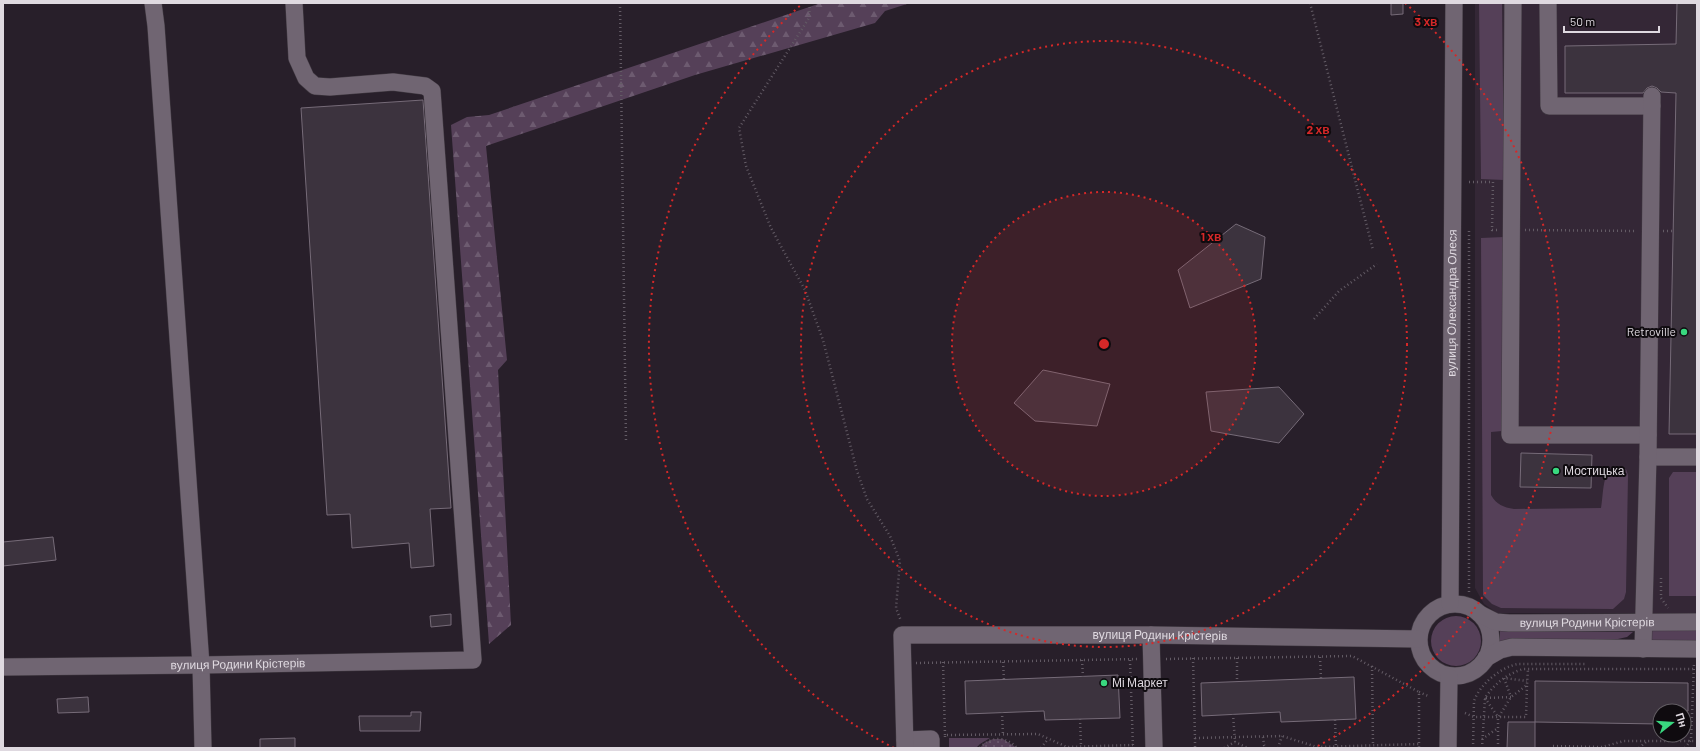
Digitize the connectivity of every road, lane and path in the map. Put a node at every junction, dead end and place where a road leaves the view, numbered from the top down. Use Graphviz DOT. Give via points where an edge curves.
graph roads {
  1 [pos="153,3"];
  2 [pos="294,3"];
  3 [pos="620,3"];
  4 [pos="810,3"];
  5 [pos="1310,3"];
  6 [pos="1454,3"];
  7 [pos="1513,3"];
  8 [pos="1548,3"];
  9 [pos="1468,174"];
  10 [pos="1468,182"];
  11 [pos="1468,190"];
  12 [pos="1469,229"];
  13 [pos="1512,230"];
  14 [pos="1651,231"];
  15 [pos="1673,231"];
  16 [pos="1373,250"];
  17 [pos="1377,264"];
  18 [pos="1314,319"];
  19 [pos="1648,435"];
  20 [pos="626,442"];
  21 [pos="1648,457"];
  22 [pos="1697,457"];
  23 [pos="1661,576"];
  24 [pos="1469,592"];
  25 [pos="1450,604"];
  26 [pos="1673,613"];
  27 [pos="1480,614"];
  28 [pos="1644,622"];
  29 [pos="1697,622"];
  30 [pos="902,635"];
  31 [pos="1150,635"];
  32 [pos="1418,639"];
  33 [pos="1642,648"];
  34 [pos="1320,657"];
  35 [pos="1193,658"];
  36 [pos="1237,658"];
  37 [pos="1486,658"];
  38 [pos="1696,659"];
  39 [pos="1082,660"];
  40 [pos="1130,660"];
  41 [pos="943,662"];
  42 [pos="1003,662"];
  43 [pos="1588,664"];
  44 [pos="1687,664"];
  45 [pos="201,665"];
  46 [pos="1372,666"];
  47 [pos="3,667"];
  48 [pos="1528,669"];
  49 [pos="1695,669"];
  50 [pos="1083,676"];
  51 [pos="1449,677"];
  52 [pos="1320,678"];
  53 [pos="1504,678"];
  54 [pos="1004,680"];
  55 [pos="1527,681"];
  56 [pos="1237,682"];
  57 [pos="1527,685"];
  58 [pos="1419,692"];
  59 [pos="1428,696"];
  60 [pos="1511,697"];
  61 [pos="1485,698"];
  62 [pos="1002,712"];
  63 [pos="1465,713"];
  64 [pos="1233,714"];
  65 [pos="1474,717"];
  66 [pos="1483,718"];
  67 [pos="1498,718"];
  68 [pos="1080,719"];
  69 [pos="1335,720"];
  70 [pos="1692,722"];
  71 [pos="1498,728"];
  72 [pos="945,735"];
  73 [pos="1282,736"];
  74 [pos="1003,737"];
  75 [pos="1234,737"];
  76 [pos="1263,737"];
  77 [pos="1194,738"];
  78 [pos="1048,739"];
  79 [pos="1482,739"];
  80 [pos="1646,741"];
  81 [pos="1652,741"];
  82 [pos="1235,742"];
  83 [pos="1304,743"];
  84 [pos="905,744"];
  85 [pos="938,745"];
  86 [pos="1374,745"];
  87 [pos="1081,746"];
  88 [pos="1133,746"];
  89 [pos="1336,746"];
  90 [pos="1391,746"];
  91 [pos="1067,747"];
  92 [pos="1359,747"];
  93 [pos="1562,747"];
  94 [pos="203,748"];
  95 [pos="980,748"];
  96 [pos="1017,748"];
  97 [pos="1041,748"];
  98 [pos="1154,748"];
  99 [pos="1195,748"];
  100 [pos="1224,748"];
  101 [pos="1248,748"];
  102 [pos="1266,748"];
  103 [pos="1278,748"];
  104 [pos="1302,748"];
  105 [pos="1317,748"];
  106 [pos="1419,748"];
  107 [pos="1448,748"];
  108 [pos="1473,748"];
  109 [pos="1482,748"];
  110 [pos="1498,748"];
  111 [pos="1551,748"];
  112 [pos="1639,748"];
  1 -- 45 [label="street"];
  2 -- 45 [label="street, вулиця Родини Крістерів" via="296,58 306,78 315,86 393,82 425,86 432,91 473,660"];
  3 -- 20 [label="path"];
  4 -- 30 [label="path" via="809,18 739,128 746,166 771,228 805,290 823,340 857,471 867,499 890,536 900,561 896,608 902,624"];
  5 -- 16 [label="path"];
  6 -- 25 [label="street, вулиця Олександра Олеся"];
  7 -- 13 [label="street"];
  8 -- 14 [label="street" via="1549,106 1652,101"];
  9 -- 10 [label="path"];
  10 -- 11 [label="path"];
  10 -- 13 [label="path" via="1493,182 1492,230"];
  12 -- 24 [label="path"];
  13 -- 14 [label="path"];
  13 -- 19 [label="street" via="1510,435"];
  14 -- 15 [label="path"];
  14 -- 19 [label="street"];
  17 -- 18 [label="path" via="1339,291"];
  19 -- 21 [label="street"];
  21 -- 22 [label="street"];
  21 -- 28 [label="street"];
  23 -- 26 [label="path" via="1661,598"];
  25 -- 27 [label="street" via="1468,607"];
  25 -- 32 [label="street" via="1438,608 1425,618"];
  27 -- 28 [label="street, вулиця Родини Крістерів" via="1496,622 1509,623"];
  27 -- 37 [label="street" via="1490,631 1490,648"];
  28 -- 29 [label="street, вулиця Родини Крістерів"];
  28 -- 33 [label="street"];
  30 -- 31 [label="street, вулиця Родини Крістерів"];
  30 -- 84 [label="street"];
  31 -- 32 [label="street, вулиця Родини Крістерів"];
  31 -- 98 [label="street"];
  32 -- 51 [label="street" via="1421,654 1427,665 1437,673"];
  33 -- 37 [label="street, вулиця Родини Крістерів" via="1512,646"];
  33 -- 38 [label="street, вулиця Родини Крістерів"];
  34 -- 52 [label="path"];
  35 -- 77 [label="path"];
  36 -- 56 [label="path"];
  37 -- 51 [label="street" via="1472,673"];
  38 -- 44 [label="path"];
  38 -- 49 [label="path"];
  39 -- 50 [label="path"];
  40 -- 88 [label="path"];
  41 -- 72 [label="path"];
  42 -- 54 [label="path"];
  43 -- 65 [label="path" via="1508,666 1480,690 1474,701"];
  45 -- 47 [label="street, вулиця Родини Крістерів"];
  45 -- 94 [label="street"];
  46 -- 86 [label="path"];
  48 -- 49 [label="path"];
  48 -- 53 [label="path"];
  48 -- 55 [label="path"];
  49 -- 70 [label="path"];
  51 -- 107 [label="street"];
  53 -- 55 [label="path"];
  53 -- 60 [label="path"];
  53 -- 61 [label="path"];
  55 -- 57 [label="path"];
  57 -- 60 [label="path"];
  57 -- 67 [label="path" via="1526,718"];
  58 -- 59 [label="path"];
  60 -- 61 [label="path"];
  60 -- 67 [label="path"];
  61 -- 66 [label="path"];
  61 -- 67 [label="path"];
  62 -- 74 [label="path"];
  63 -- 65 [label="path"];
  64 -- 75 [label="path"];
  65 -- 66 [label="path"];
  65 -- 108 [label="path"];
  66 -- 67 [label="path"];
  66 -- 79 [label="path"];
  67 -- 71 [label="path"];
  68 -- 87 [label="path"];
  69 -- 89 [label="path"];
  71 -- 79 [label="path"];
  71 -- 110 [label="path"];
  72 -- 74 [label="path"];
  72 -- 85 [label="path"];
  73 -- 76 [label="path"];
  73 -- 83 [label="path"];
  73 -- 103 [label="path"];
  74 -- 78 [label="path" via="1038,734"];
  74 -- 95 [label="path" via="984,743"];
  74 -- 96 [label="path"];
  75 -- 76 [label="path"];
  75 -- 77 [label="path"];
  75 -- 82 [label="path"];
  76 -- 102 [label="path"];
  77 -- 99 [label="path"];
  78 -- 91 [label="path"];
  78 -- 97 [label="path"];
  79 -- 109 [label="path"];
  80 -- 81 [label="path"];
  80 -- 93 [label="path" via="1624,741 1602,747"];
  80 -- 112 [label="path"];
  82 -- 100 [label="path"];
  82 -- 101 [label="path"];
  83 -- 104 [label="path"];
  83 -- 105 [label="path"];
  84 -- 85 [label="street" via="931,739"];
  86 -- 90 [label="path"];
  86 -- 92 [label="path"];
  87 -- 88 [label="path"];
  87 -- 91 [label="path"];
  89 -- 92 [label="path"];
  89 -- 105 [label="path"];
  90 -- 106 [label="path" via="1419,744"];
  93 -- 111 [label="path"];
}
